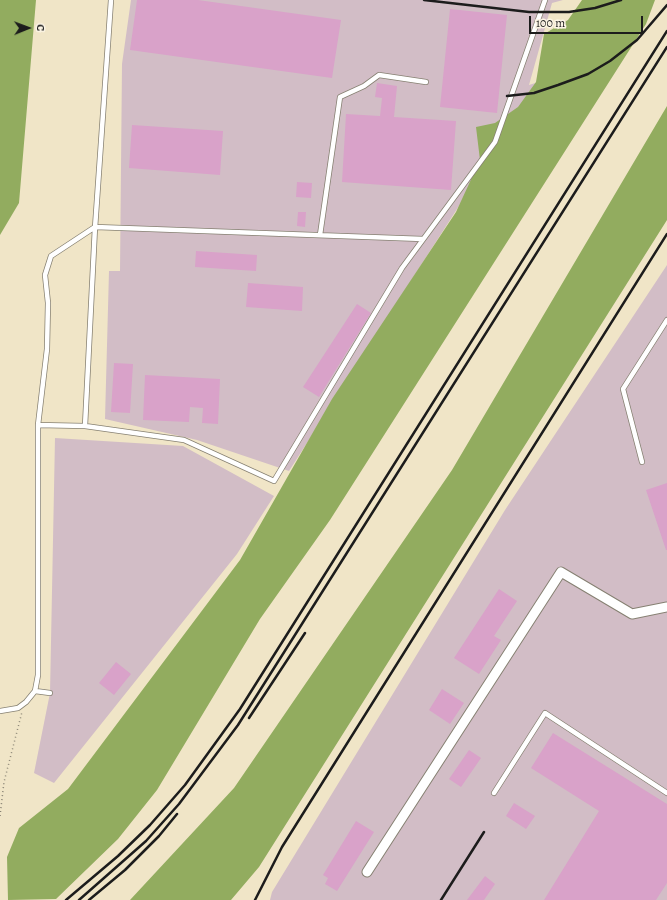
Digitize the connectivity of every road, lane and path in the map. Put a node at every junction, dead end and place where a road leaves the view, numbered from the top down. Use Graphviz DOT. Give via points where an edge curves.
graph roads {
  1 [pos="111,0"];
  2 [pos="545,0"];
  3 [pos="426,82"];
  4 [pos="95,226"];
  5 [pos="94,233"];
  6 [pos="320,235"];
  7 [pos="423,239"];
  8 [pos="667,320"];
  9 [pos="38,424"];
  10 [pos="85,426"];
  11 [pos="642,462"];
  12 [pos="667,607"];
  13 [pos="34,691"];
  14 [pos="50,693"];
  15 [pos="26,702"];
  16 [pos="0,711"];
  17 [pos="494,793"];
  18 [pos="667,793"];
  19 [pos="0,816"];
  20 [pos="367,872"];
  1 -- 4 [label="lane"];
  2 -- 7 [label="lane" via="495,142"];
  3 -- 6 [label="lane" via="379,75 364,86 340,97"];
  4 -- 5 [label="lane"];
  4 -- 6 [label="lane"];
  4 -- 9 [label="lane" via="51,256 45,275 48,303 47,349"];
  4 -- 10 [label="lane"];
  6 -- 7 [label="lane"];
  7 -- 10 [label="lane" via="402,268 274,481 184,440"];
  8 -- 11 [label="lane" via="623,389"];
  9 -- 10 [label="lane"];
  9 -- 13 [label="lane" via="38,675"];
  12 -- 20 [label="street" via="632,614 561,572"];
  13 -- 14 [label="lane"];
  13 -- 15 [label="lane"];
  15 -- 16 [label="lane" via="18,708"];
  15 -- 19 [label="path" via="4,782"];
  17 -- 18 [label="lane" via="545,713"];
}
